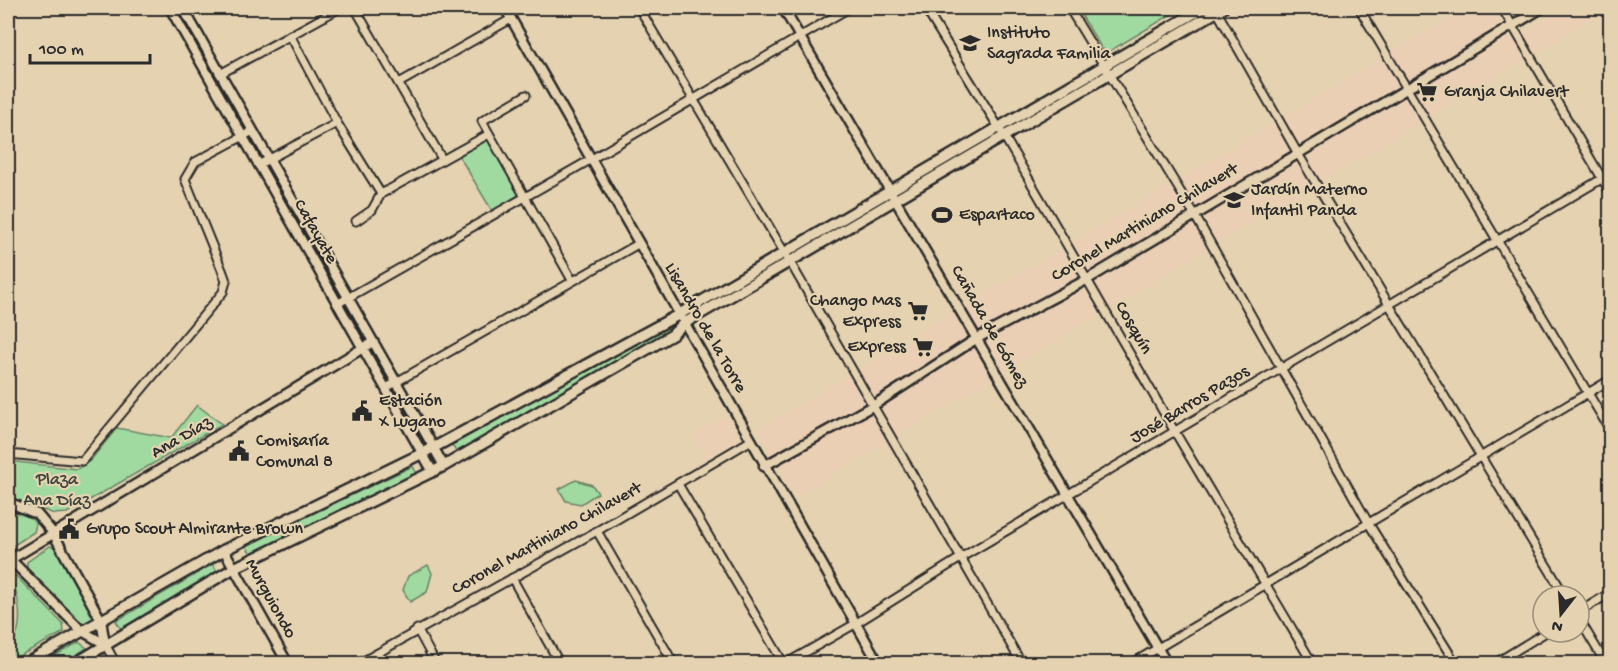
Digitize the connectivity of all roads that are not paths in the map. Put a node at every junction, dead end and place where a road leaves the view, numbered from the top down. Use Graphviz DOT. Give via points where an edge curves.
graph roads {
  1 [pos="170,8"];
  2 [pos="183,8"];
  3 [pos="340,8"];
  4 [pos="355,8"];
  5 [pos="505,8"];
  6 [pos="639,8"];
  7 [pos="783,8"];
  8 [pos="849,8"];
  9 [pos="925,8"];
  10 [pos="1069,8"];
  11 [pos="1203,8"];
  12 [pos="1359,8"];
  13 [pos="1502,8"];
  14 [pos="1542,8"];
  15 [pos="1218,9"];
  16 [pos="511,19"];
  17 [pos="1512,25"];
  18 [pos="290,35"];
  19 [pos="800,37"];
  20 [pos="1104,65"];
  21 [pos="220,74"];
  22 [pos="1109,74"];
  23 [pos="399,83"];
  24 [pos="1405,89"];
  25 [pos="526,94"];
  26 [pos="693,99"];
  27 [pos="337,123"];
  28 [pos="998,125"];
  29 [pos="253,131"];
  30 [pos="489,134"];
  31 [pos="1004,135"];
  32 [pos="242,137"];
  33 [pos="1297,152"];
  34 [pos="269,159"];
  35 [pos="442,159"];
  36 [pos="590,160"];
  37 [pos="258,165"];
  38 [pos="1611,174"];
  39 [pos="1602,179"];
  40 [pos="890,189"];
  41 [pos="1611,192"];
  42 [pos="381,195"];
  43 [pos="526,196"];
  44 [pos="896,200"];
  45 [pos="1194,214"];
  46 [pos="356,221"];
  47 [pos="1496,242"];
  48 [pos="638,244"];
  49 [pos="784,252"];
  50 [pos="790,262"];
  51 [pos="1088,279"];
  52 [pos="572,280"];
  53 [pos="347,297"];
  54 [pos="337,303"];
  55 [pos="1389,305"];
  56 [pos="678,315"];
  57 [pos="683,324"];
  58 [pos="976,339"];
  59 [pos="373,342"];
  60 [pos="362,348"];
  61 [pos="1281,369"];
  62 [pos="1611,380"];
  63 [pos="396,382"];
  64 [pos="386,388"];
  65 [pos="1589,393"];
  66 [pos="874,405"];
  67 [pos="1611,430"];
  68 [pos="1175,432"];
  69 [pos="750,441"];
  70 [pos="434,448"];
  71 [pos="8,453"];
  72 [pos="423,453"];
  73 [pos="1482,457"];
  74 [pos="444,466"];
  75 [pos="765,466"];
  76 [pos="433,472"];
  77 [pos="678,484"];
  78 [pos="1069,494"];
  79 [pos="8,502"];
  80 [pos="1369,524"];
  81 [pos="597,531"];
  82 [pos="53,533"];
  83 [pos="224,550"];
  84 [pos="962,557"];
  85 [pos="9,560"];
  86 [pos="234,568"];
  87 [pos="512,578"];
  88 [pos="1267,584"];
  89 [pos="1558,584"];
  90 [pos="1611,593"];
  91 [pos="1591,605"];
  92 [pos="101,620"];
  93 [pos="855,624"];
  94 [pos="417,629"];
  95 [pos="82,631"];
  96 [pos="1591,639"];
  97 [pos="1531,641"];
  98 [pos="105,644"];
  99 [pos="1158,648"];
  100 [pos="25,663"];
  101 [pos="74,663"];
  102 [pos="116,663"];
  103 [pos="288,663"];
  104 [pos="358,663"];
  105 [pos="436,663"];
  106 [pos="560,663"];
  107 [pos="674,663"];
  108 [pos="784,663"];
  109 [pos="879,663"];
  110 [pos="1022,663"];
  111 [pos="1131,663"];
  112 [pos="1167,663"];
  113 [pos="1313,663"];
  114 [pos="1456,663"];
  115 [pos="1494,663"];
  116 [pos="1606,663"];
  1 -- 32 [label="street, Cafayate"];
  2 -- 21 [label="street, Cafayate"];
  3 -- 18 [label="street"];
  4 -- 23 [label="street"];
  5 -- 16 [label="street, Lisandro de la Torre"];
  6 -- 26 [label="street"];
  7 -- 19 [label="street, Cañada de Gómez"];
  8 -- 19 [label="street"];
  9 -- 28 [label="street, Cosquín"];
  10 -- 20 [label="street"];
  11 -- 20 [label="main road"];
  12 -- 24 [label="street"];
  13 -- 17 [label="street"];
  14 -- 17 [label="street, Coronel Martiniano Chilavert"];
  15 -- 22 [label="main road"];
  15 -- 33 [label="street"];
  16 -- 23 [label="street"];
  16 -- 36 [label="street, Lisandro de la Torre"];
  17 -- 24 [label="street, Coronel Martiniano Chilavert"];
  17 -- 39 [label="street"];
  18 -- 21 [label="street"];
  18 -- 27 [label="street"];
  19 -- 26 [label="street"];
  19 -- 40 [label="street, Cañada de Gómez"];
  20 -- 22 [label="street"];
  20 -- 28 [label="main road"];
  21 -- 29 [label="street, Cafayate"];
  22 -- 31 [label="main road"];
  22 -- 45 [label="street"];
  23 -- 35 [label="street"];
  24 -- 33 [label="street, Coronel Martiniano Chilavert"];
  24 -- 47 [label="street"];
  25 -- 30 [label="street" via="482,121"];
  26 -- 36 [label="street"];
  26 -- 49 [label="street"];
  27 -- 34 [label="street"];
  27 -- 42 [label="street"];
  28 -- 31 [label="street, Cosquín"];
  28 -- 40 [label="main road"];
  29 -- 32 [label="street"];
  29 -- 34 [label="street, Cafayate"];
  30 -- 35 [label="street"];
  30 -- 43 [label="street"];
  31 -- 44 [label="main road"];
  31 -- 51 [label="street, Cosquín"];
  32 -- 37 [label="street, Cafayate"];
  32 -- 71 [label="street" via="195,162 185,180 226,281 223,292 82,461"];
  33 -- 45 [label="street, Coronel Martiniano Chilavert"];
  33 -- 55 [label="street"];
  34 -- 37 [label="street"];
  34 -- 53 [label="street, Cafayate"];
  35 -- 42 [label="street"];
  36 -- 43 [label="street"];
  36 -- 48 [label="street, Lisandro de la Torre"];
  37 -- 54 [label="street, Cafayate"];
  38 -- 39 [label="street, José Barros Pazos"];
  39 -- 41 [label="street"];
  39 -- 47 [label="street, José Barros Pazos"];
  40 -- 44 [label="street, Cañada de Gómez"];
  40 -- 49 [label="main road"];
  42 -- 46 [label="street" via="372,210"];
  43 -- 52 [label="street"];
  43 -- 53 [label="street"];
  44 -- 50 [label="main road"];
  44 -- 58 [label="street, Cañada de Gómez"];
  45 -- 51 [label="street, Coronel Martiniano Chilavert"];
  45 -- 61 [label="street"];
  47 -- 55 [label="street, José Barros Pazos"];
  47 -- 65 [label="street"];
  48 -- 52 [label="street"];
  48 -- 56 [label="street, Lisandro de la Torre"];
  49 -- 50 [label="street"];
  49 -- 56 [label="main road"];
  50 -- 57 [label="main road"];
  50 -- 66 [label="street"];
  51 -- 58 [label="street, Coronel Martiniano Chilavert"];
  51 -- 68 [label="street, Cosquín"];
  52 -- 63 [label="street"];
  53 -- 54 [label="street"];
  53 -- 59 [label="street, Cafayate"];
  54 -- 60 [label="street, Cafayate"];
  55 -- 61 [label="street, José Barros Pazos"];
  55 -- 73 [label="street"];
  56 -- 57 [label="street, Lisandro de la Torre"];
  56 -- 70 [label="main road"];
  57 -- 69 [label="street, Lisandro de la Torre"];
  57 -- 74 [label="main road" via="672,335"];
  58 -- 66 [label="street, Coronel Martiniano Chilavert"];
  58 -- 78 [label="street, Cañada de Gómez"];
  59 -- 60 [label="street, Ana Díaz"];
  59 -- 63 [label="street, Cafayate"];
  60 -- 64 [label="street, Cafayate"];
  60 -- 82 [label="street, Ana Díaz"];
  61 -- 68 [label="street, José Barros Pazos"];
  61 -- 80 [label="street"];
  62 -- 65 [label="street"];
  63 -- 64 [label="street"];
  63 -- 70 [label="street, Cafayate"];
  64 -- 72 [label="street, Cafayate"];
  65 -- 67 [label="street"];
  65 -- 73 [label="street"];
  66 -- 75 [label="street, Coronel Martiniano Chilavert"];
  66 -- 84 [label="street"];
  68 -- 78 [label="street, José Barros Pazos"];
  68 -- 88 [label="street, Cosquín"];
  69 -- 75 [label="street, Lisandro de la Torre"];
  69 -- 77 [label="street, Coronel Martiniano Chilavert"];
  70 -- 72 [label="main road"];
  70 -- 74 [label="street, Cafayate"];
  72 -- 76 [label="street, Cafayate"];
  72 -- 83 [label="main road"];
  73 -- 80 [label="street"];
  73 -- 89 [label="street"];
  74 -- 76 [label="main road"];
  75 -- 93 [label="street, Lisandro de la Torre"];
  76 -- 86 [label="main road"];
  77 -- 81 [label="street, Coronel Martiniano Chilavert"];
  77 -- 108 [label="street"];
  78 -- 84 [label="street, José Barros Pazos"];
  78 -- 99 [label="street, Cañada de Gómez"];
  79 -- 82 [label="street" via="37,514"];
  80 -- 88 [label="street"];
  80 -- 114 [label="street"];
  81 -- 87 [label="street, Coronel Martiniano Chilavert"];
  81 -- 107 [label="street"];
  82 -- 85 [label="street, Ana Díaz"];
  82 -- 92 [label="street"];
  83 -- 86 [label="street, Murguiondo"];
  83 -- 92 [label="main road"];
  84 -- 93 [label="street, José Barros Pazos"];
  84 -- 110 [label="street"];
  85 -- 95 [label="street"];
  86 -- 98 [label="main road"];
  86 -- 103 [label="street, Murguiondo"];
  87 -- 94 [label="street, Coronel Martiniano Chilavert"];
  87 -- 106 [label="street"];
  88 -- 99 [label="street"];
  88 -- 113 [label="street, Cosquín"];
  90 -- 91 [label="street"];
  92 -- 95 [label="main road"];
  92 -- 98 [label="street"];
  93 -- 108 [label="street, José Barros Pazos"];
  93 -- 109 [label="street, Lisandro de la Torre"];
  94 -- 104 [label="street, Coronel Martiniano Chilavert"];
  94 -- 105 [label="street"];
  95 -- 98 [label="street"];
  95 -- 100 [label="main road"];
  96 -- 116 [label="street"];
  97 -- 115 [label="street"];
  98 -- 101 [label="main road"];
  98 -- 102 [label="street"];
  99 -- 111 [label="street"];
  99 -- 112 [label="street, Cañada de Gómez"];
}
